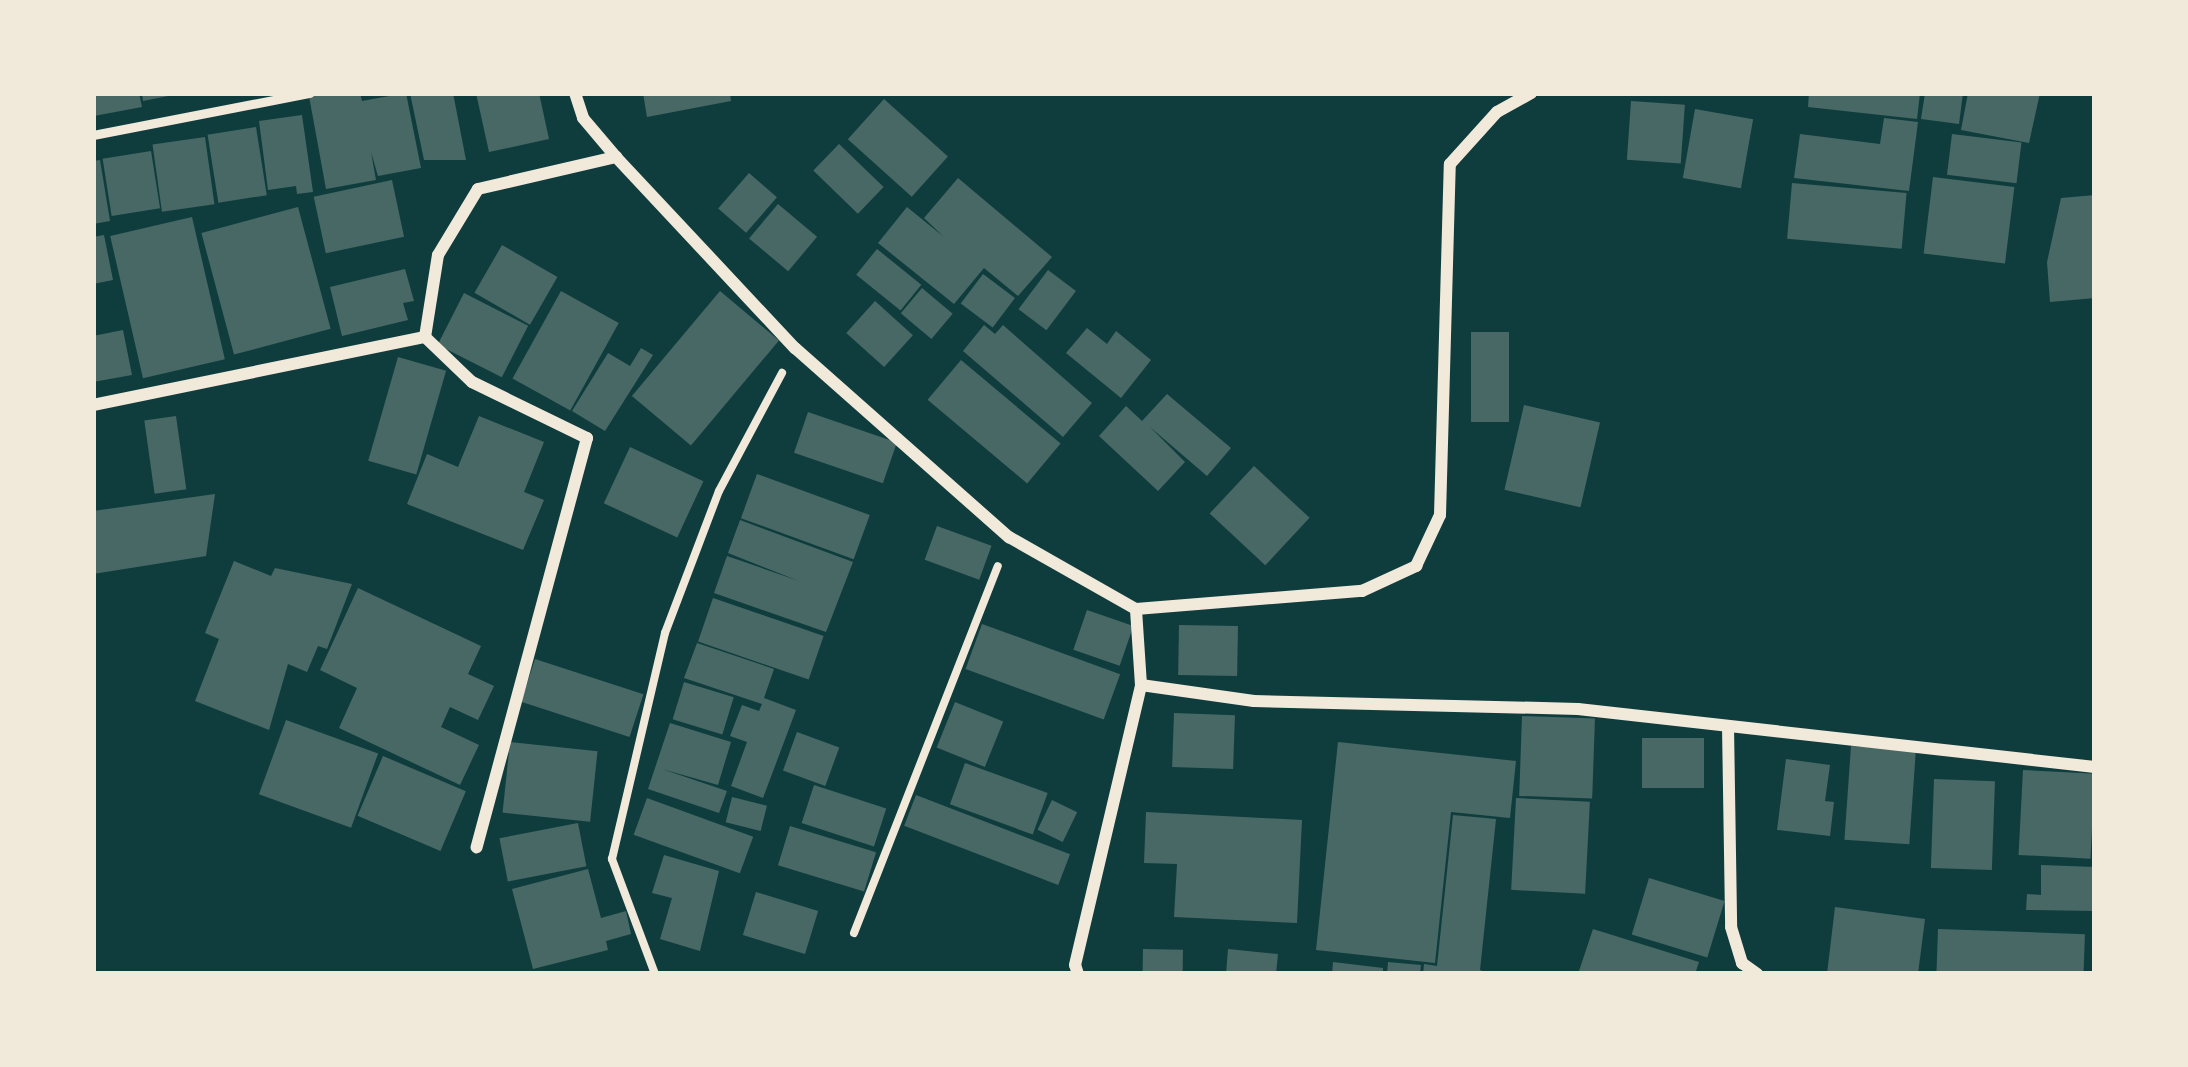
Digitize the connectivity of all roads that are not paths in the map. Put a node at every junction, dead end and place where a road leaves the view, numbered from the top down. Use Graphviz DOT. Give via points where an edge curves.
graph roads {
  1 [pos="310,93"];
  2 [pos="574,93"];
  3 [pos="1531,93"];
  4 [pos="93,135"];
  5 [pos="616,157"];
  6 [pos="425,337"];
  7 [pos="93,405"];
  8 [pos="1136,608"];
  9 [pos="1142,685"];
  10 [pos="1728,726"];
  11 [pos="2095,767"];
  12 [pos="477,847"];
  13 [pos="1078,974"];
  14 [pos="1757,974"];
  1 -- 4 [label="lane"];
  2 -- 5 [label="street" via="583,118"];
  3 -- 8 [label="street" via="1497,112 1450,164 1440,515 1417,566 1362,591"];
  5 -- 6 [label="street" via="478,189 438,255"];
  5 -- 8 [label="street" via="796,348 1010,537"];
  6 -- 7 [label="street"];
  6 -- 12 [label="street" via="472,382 587,438"];
  8 -- 9 [label="street"];
  9 -- 10 [label="street" via="1254,701 1578,709"];
  9 -- 13 [label="street"];
  10 -- 11 [label="street"];
  10 -- 14 [label="street" via="1731,927 1742,963"];
}
